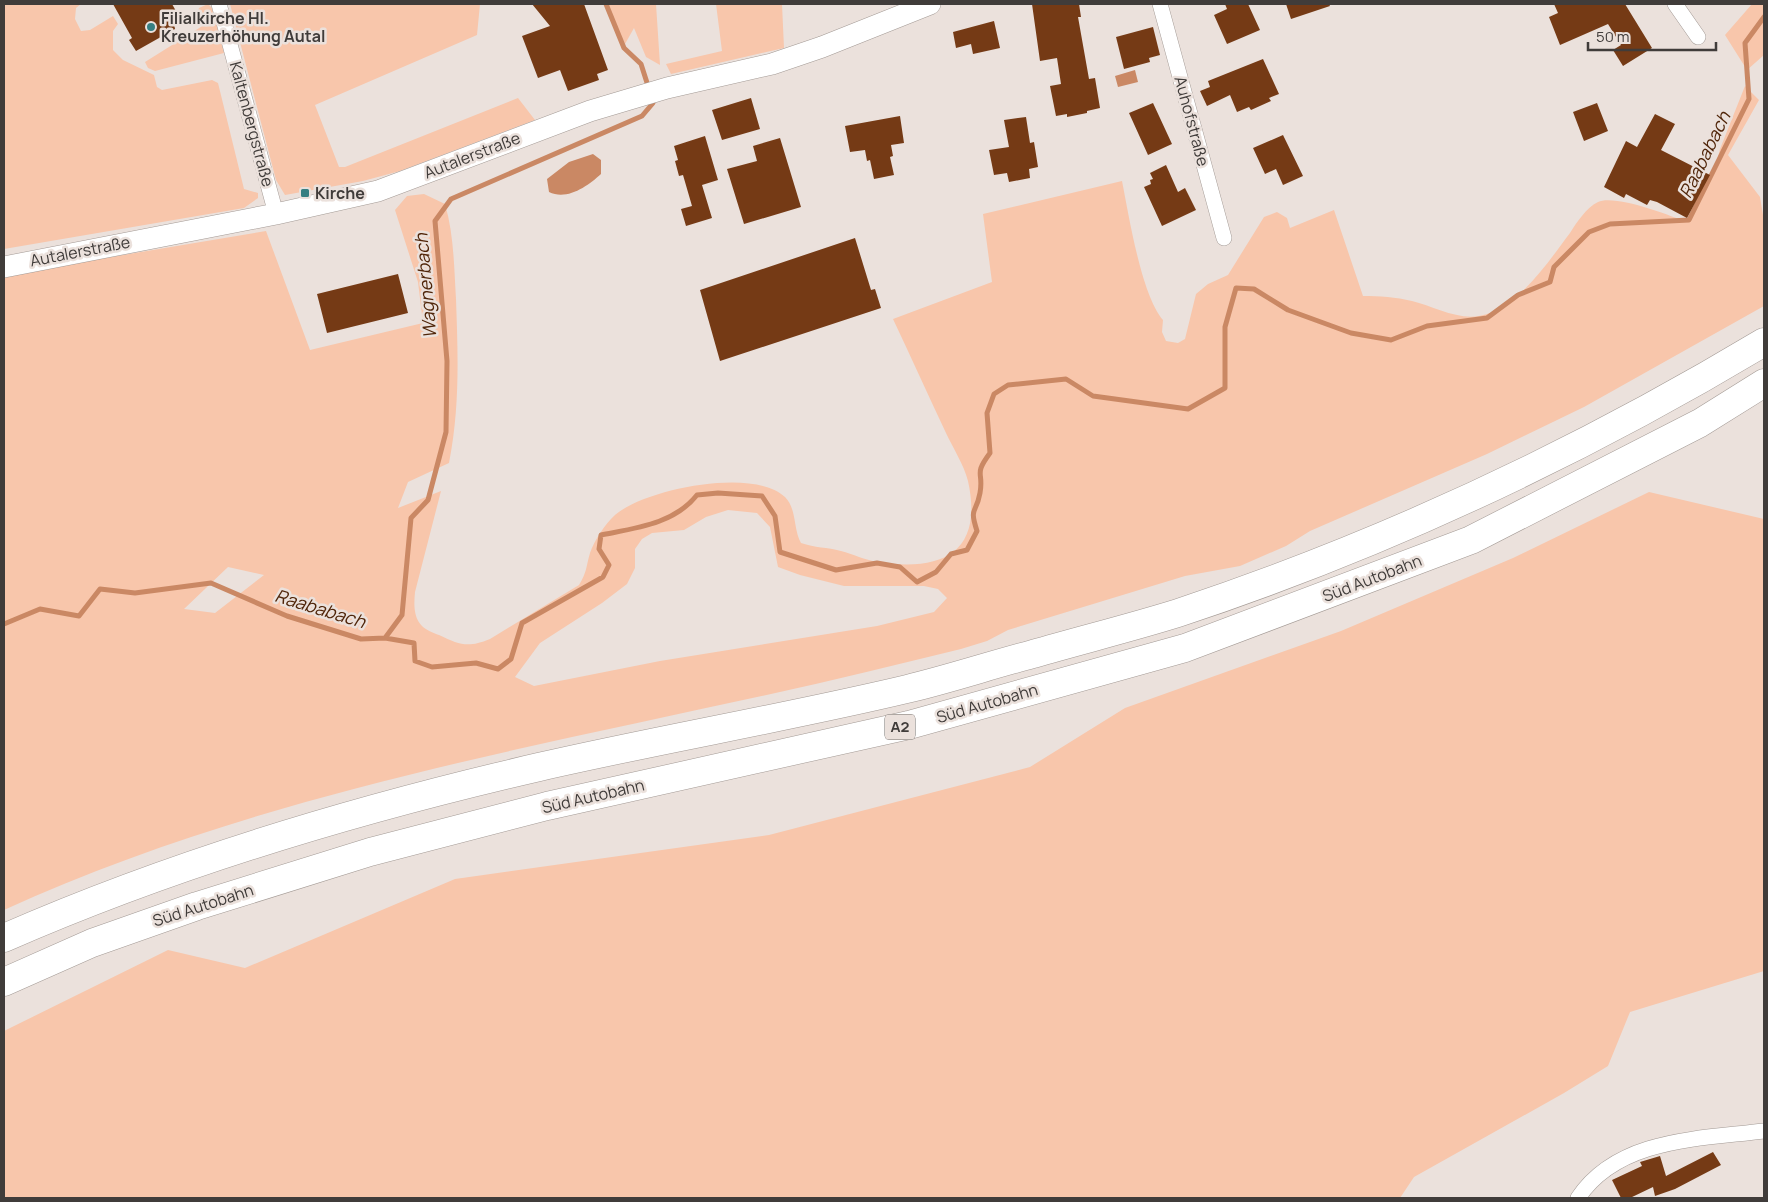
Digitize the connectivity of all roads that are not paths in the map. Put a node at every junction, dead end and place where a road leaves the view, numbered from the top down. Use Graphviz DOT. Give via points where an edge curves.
graph roads {
  1 [pos="219,4"];
  2 [pos="930,4"];
  3 [pos="1160,4"];
  4 [pos="1675,4"];
  5 [pos="1698,37"];
  6 [pos="276,214"];
  7 [pos="1224,238"];
  8 [pos="4,266"];
  9 [pos="1764,342"];
  10 [pos="1764,383"];
  11 [pos="4,938"];
  12 [pos="4,982"];
  13 [pos="1764,1131"];
  14 [pos="1578,1198"];
  1 -- 6 [label="street, Kaltenbergstraße"];
  2 -- 6 [label="main road, Autalerstraße" via="772,64 636,96 378,190"];
  3 -- 7 [label="street, Auhofstraße"];
  4 -- 5 [label="street"];
  6 -- 8 [label="main road, Autalerstraße"];
  9 -- 11 [label="highway, A2" via="1629,419 1456,506 1312,565 1175,613 908,689 538,768 360,812 79,905"];
  10 -- 12 [label="highway, Süd Autobahn / A2" via="1700,423 1471,540 1185,648 910,725 547,806 370,852 92,943"];
  13 -- 14 [label="street" via="1675,1142 1628,1156 1604,1170"];
}
